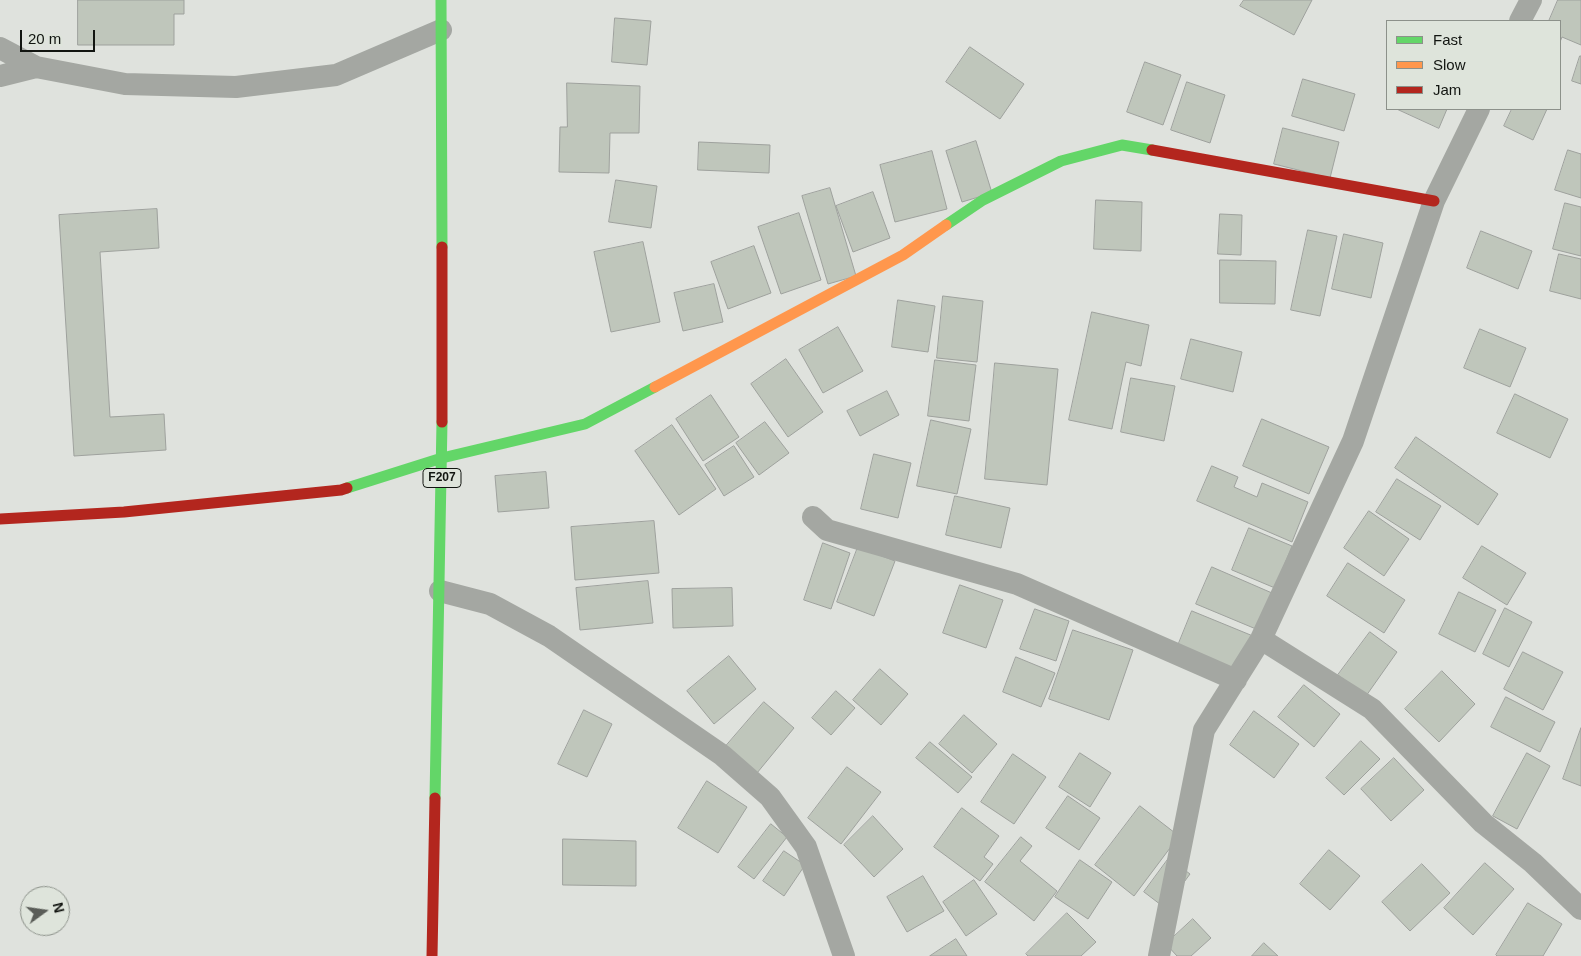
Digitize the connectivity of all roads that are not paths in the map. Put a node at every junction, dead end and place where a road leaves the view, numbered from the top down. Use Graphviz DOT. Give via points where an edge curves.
graph roads {
  1 [pos="441,0"];
  2 [pos="1531,0"];
  3 [pos="1521,20"];
  4 [pos="441,30"];
  5 [pos="0,48"];
  6 [pos="36,67"];
  7 [pos="0,76"];
  8 [pos="1478,110"];
  9 [pos="1434,201"];
  10 [pos="442,458"];
  11 [pos="813,517"];
  12 [pos="0,519"];
  13 [pos="440,592"];
  14 [pos="1261,639"];
  15 [pos="1236,680"];
  16 [pos="1581,909"];
  17 [pos="432,956"];
  18 [pos="844,956"];
  19 [pos="1159,956"];
  1 -- 4 [label="street, F207"];
  2 -- 3 [label="street"];
  4 -- 6 [label="street" via="336,75 236,87 125,84"];
  4 -- 10 [label="street, F207"];
  5 -- 6 [label="street"];
  6 -- 7 [label="street"];
  8 -- 9 [label="street"];
  9 -- 10 [label="street" via="1122,146 1061,161 983,200 903,255 585,424"];
  9 -- 14 [label="street" via="1353,441"];
  10 -- 12 [label="street" via="341,490 124,512"];
  10 -- 13 [label="street, F207"];
  11 -- 15 [label="street" via="827,530 1017,584"];
  13 -- 17 [label="street, F207"];
  13 -- 18 [label="street" via="490,604 549,636 722,755 770,797 806,847"];
  14 -- 15 [label="street"];
  14 -- 16 [label="street" via="1372,709 1483,823 1533,863"];
  15 -- 19 [label="street" via="1204,730"];
}
